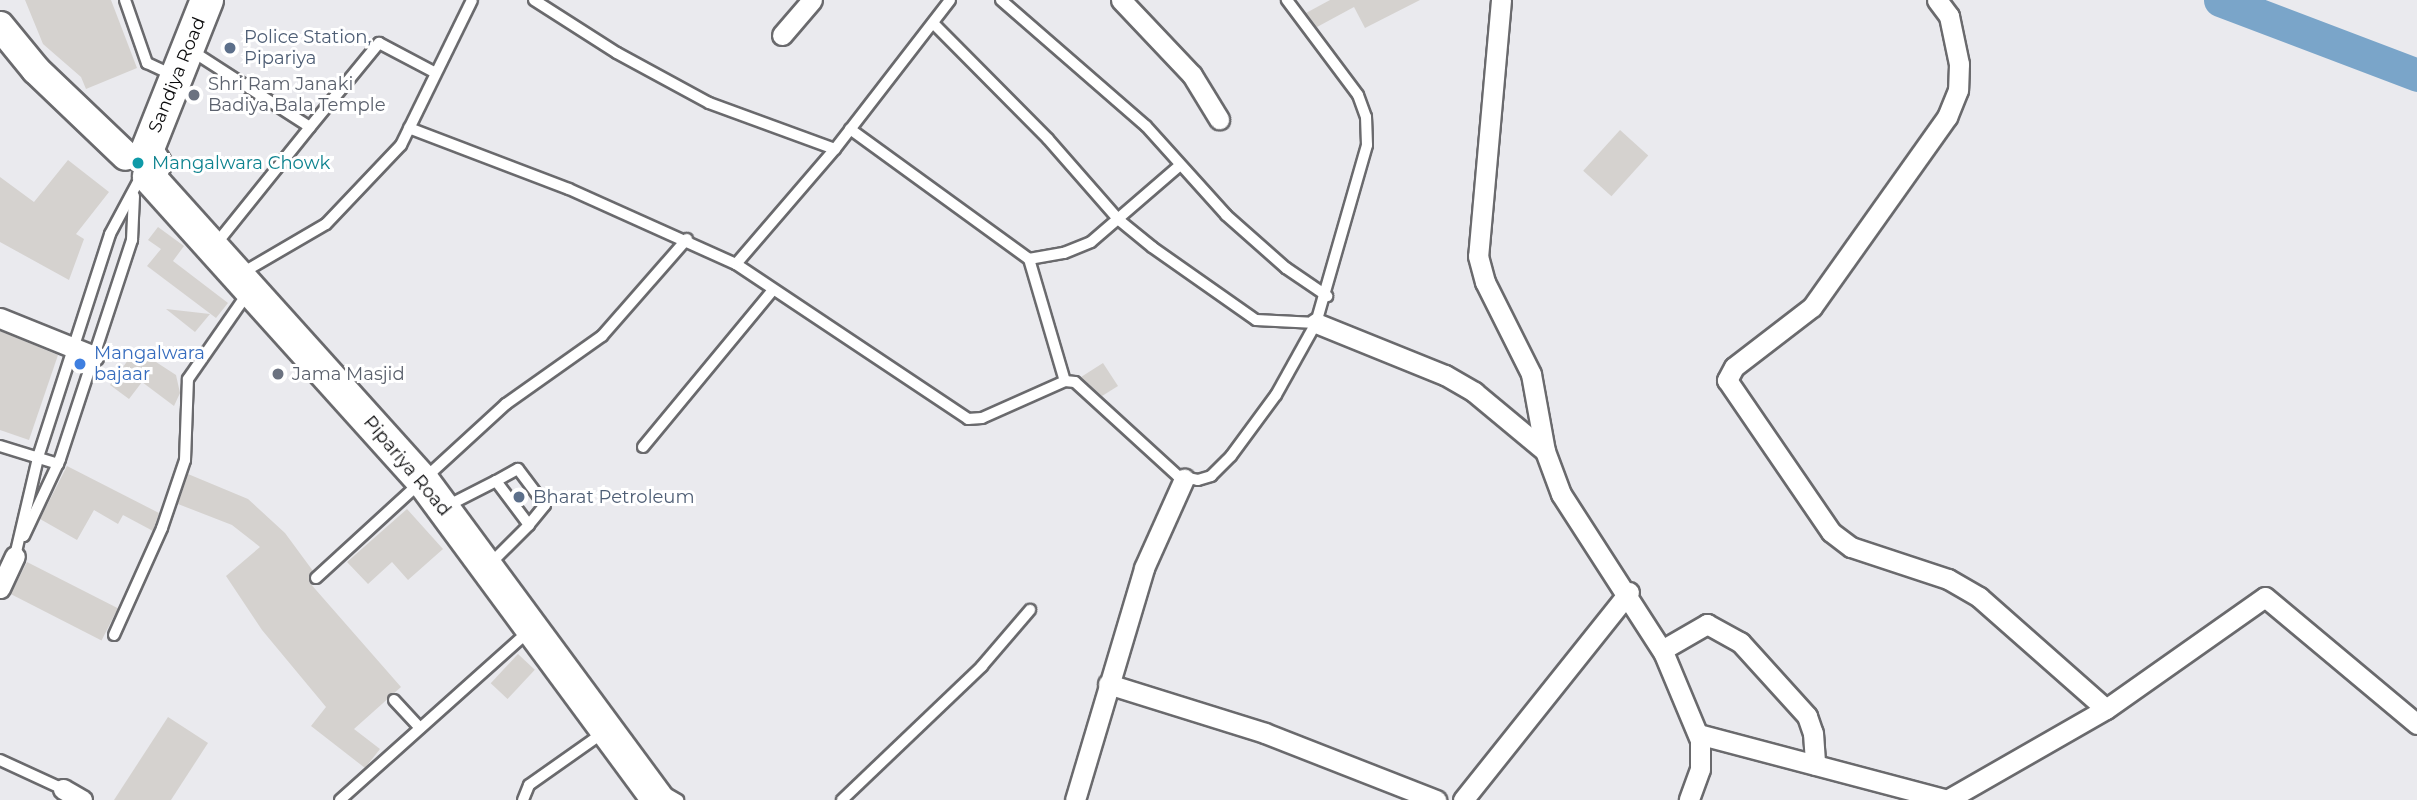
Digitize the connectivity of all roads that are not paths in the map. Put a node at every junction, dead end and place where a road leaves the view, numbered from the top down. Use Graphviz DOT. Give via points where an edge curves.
graph roads {
  1 [pos="125,0"];
  2 [pos="207,0"];
  3 [pos="472,0"];
  4 [pos="534,0"];
  5 [pos="812,0"];
  6 [pos="950,0"];
  7 [pos="1001,0"];
  8 [pos="1121,0"];
  9 [pos="1287,0"];
  10 [pos="1501,0"];
  11 [pos="1937,0"];
  12 [pos="0,13"];
  13 [pos="933,23"];
  14 [pos="0,26"];
  15 [pos="782,35"];
  16 [pos="183,63"];
  17 [pos="436,73"];
  18 [pos="65,97"];
  19 [pos="1219,119"];
  20 [pos="310,127"];
  21 [pos="409,128"];
  22 [pos="850,129"];
  23 [pos="835,149"];
  24 [pos="1179,166"];
  25 [pos="139,171"];
  26 [pos="1119,220"];
  27 [pos="687,239"];
  28 [pos="214,247"];
  29 [pos="1029,259"];
  30 [pos="736,264"];
  31 [pos="245,281"];
  32 [pos="773,290"];
  33 [pos="1327,296"];
  34 [pos="0,318"];
  35 [pos="1316,323"];
  36 [pos="73,350"];
  37 [pos="94,356"];
  38 [pos="1065,381"];
  39 [pos="0,446"];
  40 [pos="643,447"];
  41 [pos="1545,451"];
  42 [pos="38,458"];
  43 [pos="58,464"];
  44 [pos="1184,479"];
  45 [pos="423,481"];
  46 [pos="496,481"];
  47 [pos="443,508"];
  48 [pos="529,525"];
  49 [pos="15,556"];
  50 [pos="488,567"];
  51 [pos="316,578"];
  52 [pos="0,588"];
  53 [pos="1629,592"];
  54 [pos="1030,610"];
  55 [pos="534,627"];
  56 [pos="114,635"];
  57 [pos="1662,650"];
  58 [pos="1108,684"];
  59 [pos="394,700"];
  60 [pos="2106,709"];
  61 [pos="2417,723"];
  62 [pos="420,728"];
  63 [pos="607,730"];
  64 [pos="1698,734"];
  65 [pos="0,760"];
  66 [pos="1815,765"];
  67 [pos="63,789"];
  68 [pos="647,797"];
  69 [pos="82,800"];
  70 [pos="340,800"];
  71 [pos="523,800"];
  72 [pos="678,800"];
  73 [pos="842,800"];
  74 [pos="1074,800"];
  75 [pos="1436,800"];
  76 [pos="1463,800"];
  77 [pos="1689,800"];
  78 [pos="1947,800"];
  1 -- 16 [label="lane" via="147,63"];
  2 -- 16 [label="main road, Sandiya Road"];
  3 -- 17 [label="lane"];
  4 -- 23 [label="lane" via="617,54 709,103"];
  5 -- 15 [label="street"];
  6 -- 13 [label="lane"];
  7 -- 24 [label="lane" via="1126,108"];
  8 -- 19 [label="street" via="1192,75"];
  9 -- 33 [label="lane" via="1358,95 1366,117 1367,145"];
  10 -- 41 [label="street" via="1478,256 1485,282 1531,374"];
  11 -- 60 [label="street" via="1950,16 1959,64 1958,90 1947,117 1812,307 1734,367 1727,380 1831,532 1851,547 1948,579 1979,597"];
  12 -- 18 [label="main road"];
  13 -- 22 [label="lane"];
  13 -- 26 [label="lane" via="1048,139"];
  14 -- 18 [label="main road"];
  16 -- 20 [label="lane"];
  16 -- 25 [label="main road, Sandiya Road"];
  17 -- 20 [label="lane" via="379,43"];
  17 -- 21 [label="lane"];
  18 -- 25 [label="main road"];
  20 -- 28 [label="lane"];
  21 -- 27 [label="lane"];
  21 -- 31 [label="lane" via="366,186 326,224"];
  22 -- 23 [label="lane"];
  22 -- 29 [label="lane"];
  23 -- 30 [label="lane"];
  24 -- 26 [label="lane"];
  24 -- 33 [label="lane" via="1276,260"];
  25 -- 28 [label="main road, Pipariya Road"];
  25 -- 36 [label="lane" via="110,234"];
  25 -- 37 [label="lane" via="132,240"];
  26 -- 29 [label="lane" via="1082,246"];
  26 -- 35 [label="lane" via="1238,311 1256,320"];
  27 -- 30 [label="lane"];
  27 -- 45 [label="lane" via="602,336 506,404"];
  28 -- 31 [label="main road, Pipariya Road"];
  29 -- 38 [label="lane"];
  30 -- 32 [label="lane"];
  31 -- 45 [label="main road, Pipariya Road"];
  31 -- 56 [label="lane" via="188,379 185,460 162,528"];
  32 -- 38 [label="lane" via="968,419 982,418"];
  32 -- 40 [label="lane"];
  33 -- 35 [label="lane"];
  34 -- 36 [label="street"];
  35 -- 41 [label="street" via="1445,375 1474,392"];
  35 -- 44 [label="lane" via="1276,395 1222,466 1198,480"];
  36 -- 37 [label="street"];
  36 -- 42 [label="lane"];
  37 -- 43 [label="lane"];
  38 -- 44 [label="lane" via="1074,382"];
  39 -- 42 [label="lane"];
  41 -- 53 [label="street" via="1561,494"];
  42 -- 43 [label="lane"];
  42 -- 49 [label="lane"];
  43 -- 49 [label="lane"];
  44 -- 58 [label="street" via="1144,568"];
  45 -- 47 [label="main road, Pipariya Road"];
  45 -- 51 [label="lane"];
  46 -- 47 [label="lane"];
  46 -- 48 [label="lane"];
  46 -- 48 [label="lane" via="519,469 545,505"];
  47 -- 50 [label="main road, Pipariya Road"];
  48 -- 50 [label="lane"];
  49 -- 52 [label="street"];
  50 -- 55 [label="main road, Pipariya Road"];
  53 -- 57 [label="street"];
  53 -- 76 [label="street"];
  54 -- 73 [label="lane" via="982,666"];
  55 -- 62 [label="lane"];
  55 -- 63 [label="main road, Pipariya Road"];
  57 -- 64 [label="street"];
  57 -- 66 [label="street" via="1712,624 1740,642 1807,716"];
  58 -- 74 [label="street"];
  58 -- 75 [label="street" via="1265,733"];
  59 -- 62 [label="lane"];
  60 -- 61 [label="street" via="2265,597"];
  60 -- 78 [label="street"];
  62 -- 70 [label="lane"];
  63 -- 68 [label="main road, Pipariya Road"];
  63 -- 71 [label="lane" via="529,785"];
  64 -- 66 [label="street"];
  64 -- 77 [label="street" via="1702,755"];
  65 -- 67 [label="lane"];
  66 -- 78 [label="street"];
  67 -- 69 [label="street"];
  68 -- 72 [label="lane" via="670,791"];
}
